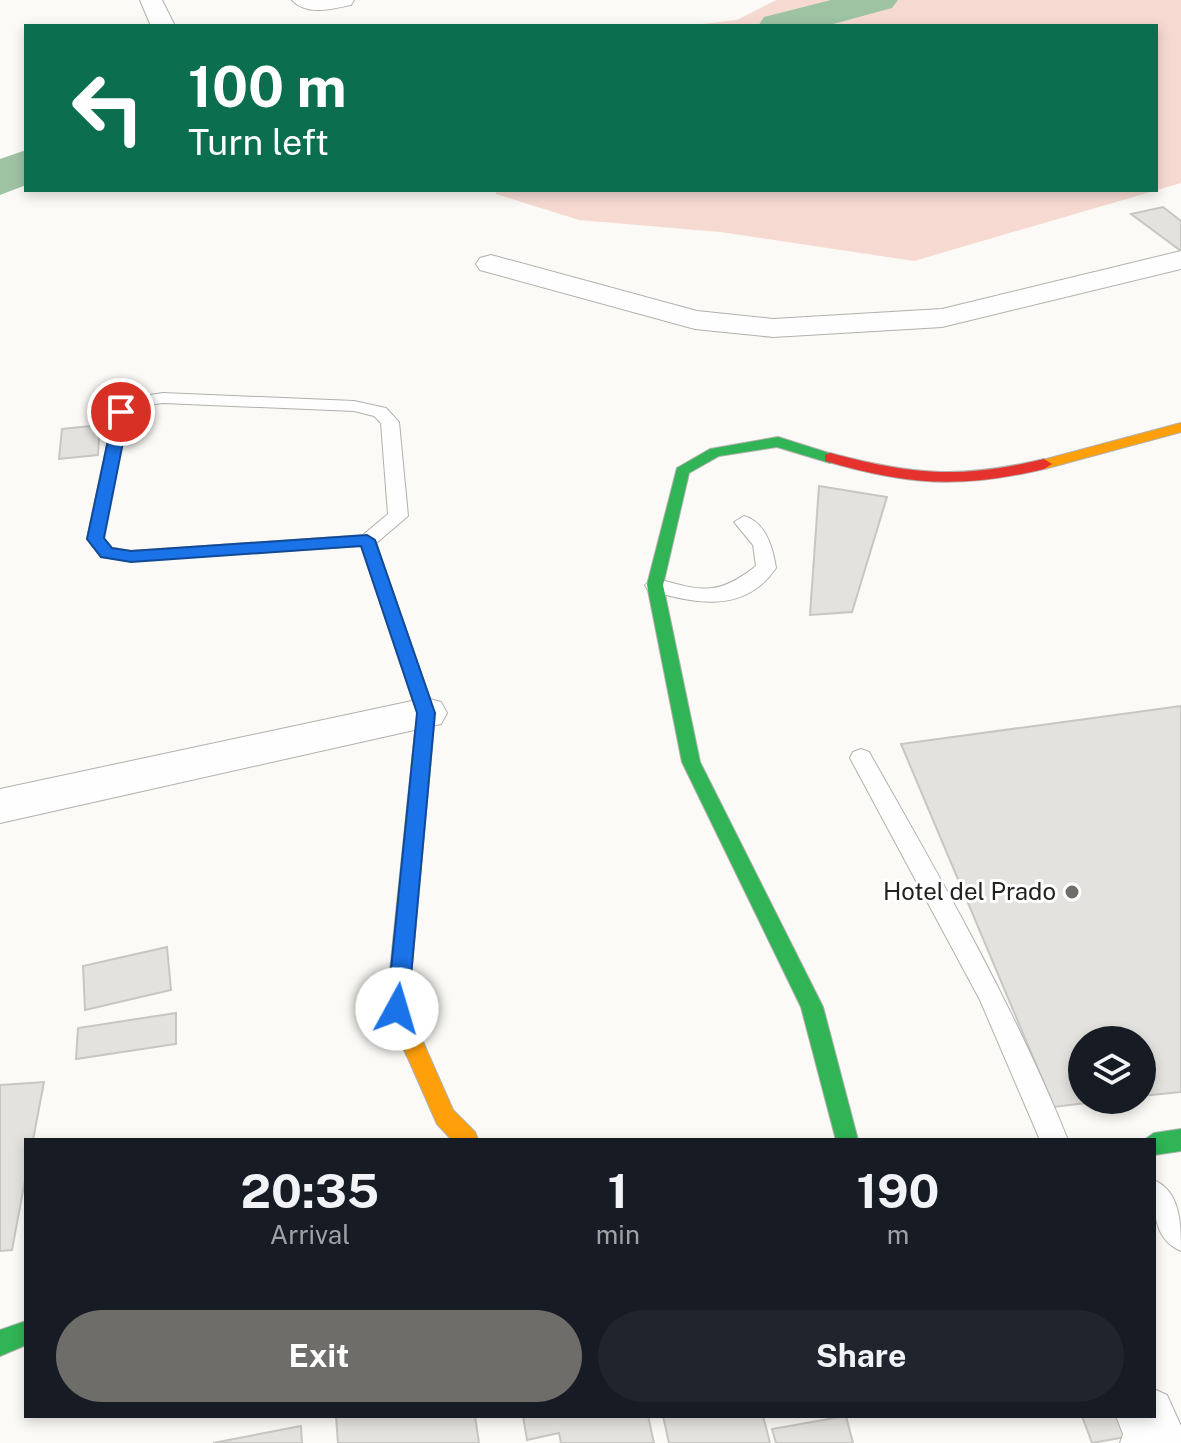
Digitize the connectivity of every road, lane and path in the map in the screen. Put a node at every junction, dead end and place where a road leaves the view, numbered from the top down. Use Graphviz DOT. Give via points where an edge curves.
graph roads {
  1 [pos="151,0"];
  2 [pos="303,0"];
  3 [pos="343,0"];
  4 [pos="162,24"];
  5 [pos="1181,260"];
  6 [pos="491,264"];
  7 [pos="121,412"];
  8 [pos="1181,427"];
  9 [pos="744,522"];
  10 [pos="367,540"];
  11 [pos="655,585"];
  12 [pos="426,713"];
  13 [pos="861,758"];
  14 [pos="0,806"];
  15 [pos="465,1138"];
  16 [pos="846,1138"];
  17 [pos="1053,1138"];
  18 [pos="1181,1140"];
  19 [pos="1156,1144"];
  20 [pos="1156,1197"];
  21 [pos="1181,1237"];
  22 [pos="24,1334"];
  23 [pos="0,1343"];
  24 [pos="1147,1418"];
  25 [pos="1151,1443"];
  1 -- 4 [label="street"];
  2 -- 3 [label="street"];
  5 -- 6 [label="street" via="942,318 773,328 695,320"];
  7 -- 10 [label="street" via="95,539 107,553 131,556"];
  7 -- 10 [label="lane" via="137,402 163,398 354,406 380,412 390,422 398,516"];
  8 -- 11 [label="street" via="1002,475 944,481 883,474 778,442 715,452 682,471"];
  9 -- 11 [label="lane" via="763,544 766,568 742,588 714,599"];
  10 -- 12 [label="street"];
  11 -- 16 [label="street" via="691,762 812,1007"];
  12 -- 14 [label="street"];
  12 -- 15 [label="street" via="397,1009 445,1117"];
  13 -- 17 [label="lane" via="951,919 1017,1051"];
  18 -- 19 [label="street"];
  20 -- 21 [label="lane"];
  22 -- 23 [label="street"];
  24 -- 25 [label="street" via="1154,1434"];
}
